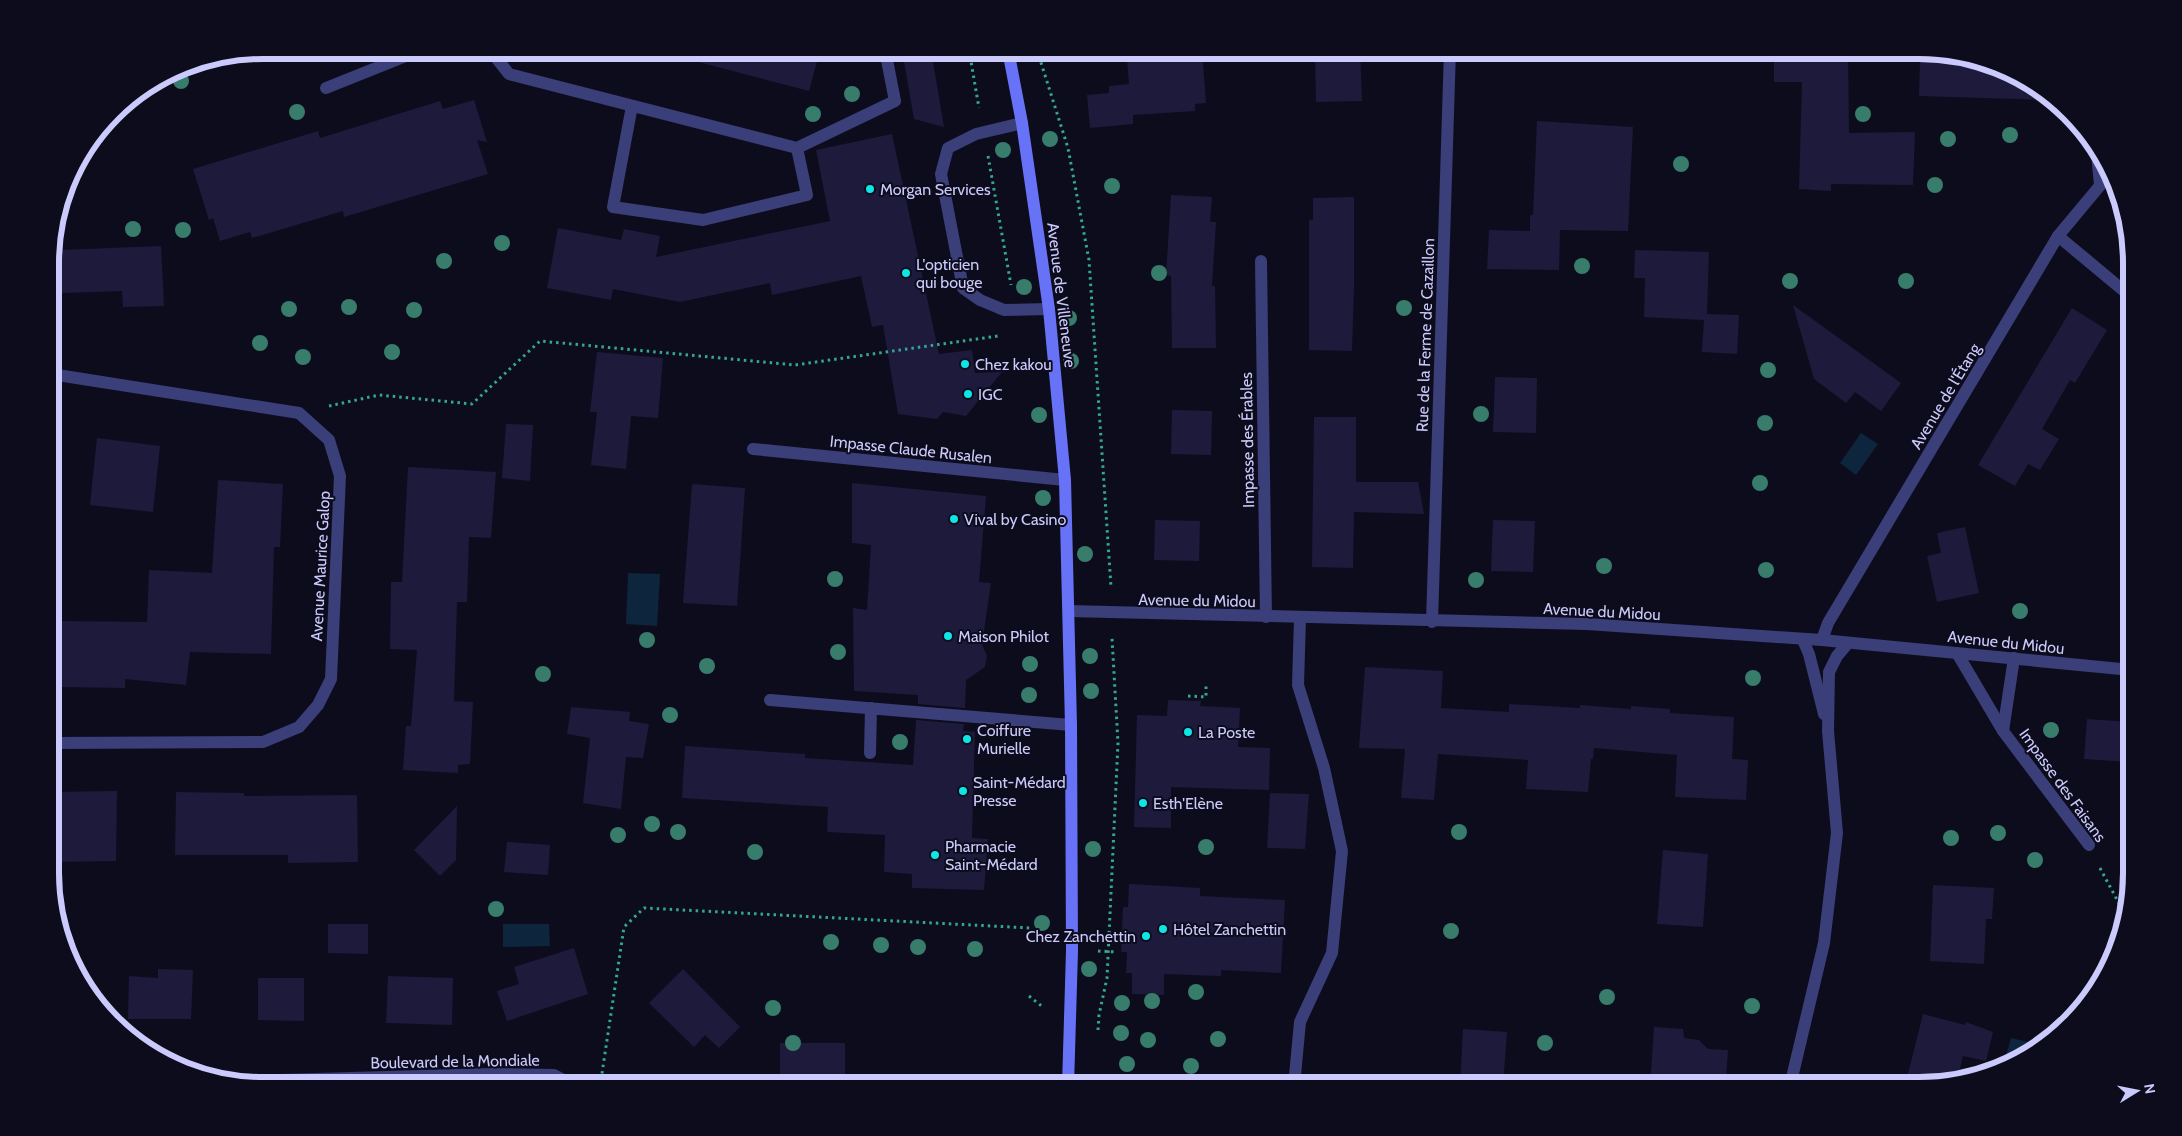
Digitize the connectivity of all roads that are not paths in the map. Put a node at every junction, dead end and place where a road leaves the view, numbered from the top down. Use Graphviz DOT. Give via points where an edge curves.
graph roads {
  1 [pos="398,59"];
  2 [pos="497,59"];
  3 [pos="887,59"];
  4 [pos="1010,59"];
  5 [pos="1450,59"];
  6 [pos="326,88"];
  7 [pos="632,106"];
  8 [pos="1022,123"];
  9 [pos="797,148"];
  10 [pos="2104,181"];
  11 [pos="2058,236"];
  12 [pos="1261,261"];
  13 [pos="2123,290"];
  14 [pos="1048,309"];
  15 [pos="59,375"];
  16 [pos="753,449"];
  17 [pos="1065,480"];
  18 [pos="1069,612"];
  19 [pos="1266,617"];
  20 [pos="1300,618"];
  21 [pos="1432,622"];
  22 [pos="1803,640"];
  23 [pos="1822,640"];
  24 [pos="1848,643"];
  25 [pos="1957,653"];
  26 [pos="2014,658"];
  27 [pos="2123,669"];
  28 [pos="770,700"];
  29 [pos="871,708"];
  30 [pos="1071,725"];
  31 [pos="1828,731"];
  32 [pos="2003,731"];
  33 [pos="59,743"];
  34 [pos="870,753"];
  35 [pos="2089,846"];
  36 [pos="428,1077"];
  37 [pos="558,1077"];
  38 [pos="1068,1077"];
  39 [pos="1295,1077"];
  40 [pos="1792,1077"];
  1 -- 6 [label="street"];
  2 -- 7 [label="street" via="509,74"];
  3 -- 9 [label="street" via="895,101"];
  4 -- 8 [label="main road, Avenue de Villeneuve"];
  5 -- 21 [label="street, Rue de la Ferme de Cazaillon"];
  7 -- 9 [label="street"];
  7 -- 9 [label="street" via="613,207 703,220 807,195"];
  8 -- 14 [label="main road, Avenue de Villeneuve"];
  8 -- 14 [label="street" via="983,132 948,148 941,174 963,288 980,300 1004,310"];
  10 -- 11 [label="street, Avenue de l'Étang"];
  11 -- 13 [label="street"];
  11 -- 23 [label="street, Avenue de l'Étang" via="1828,624"];
  12 -- 19 [label="street, Impasse des Érables"];
  14 -- 17 [label="main road, Avenue de Villeneuve"];
  15 -- 33 [label="street, Avenue Maurice Galop" via="299,414 329,440 340,476 331,678 318,705 300,727 262,742"];
  16 -- 17 [label="street, Impasse Claude Rusalen"];
  17 -- 18 [label="main road, Avenue de Villeneuve"];
  18 -- 19 [label="street, Avenue du Midou"];
  18 -- 30 [label="main road, Avenue de Villeneuve"];
  19 -- 20 [label="street, Avenue du Midou"];
  20 -- 21 [label="street, Avenue du Midou"];
  20 -- 39 [label="street" via="1298,685 1324,768 1342,851 1332,953 1300,1022"];
  21 -- 22 [label="street, Avenue du Midou" via="1587,624"];
  22 -- 23 [label="street, Avenue du Midou"];
  22 -- 31 [label="street"];
  23 -- 24 [label="street, Avenue du Midou"];
  24 -- 25 [label="street, Avenue du Midou"];
  24 -- 31 [label="street" via="1829,672"];
  25 -- 26 [label="street, Avenue du Midou"];
  25 -- 32 [label="street, Impasse des Faisans"];
  26 -- 27 [label="street, Avenue du Midou"];
  26 -- 32 [label="street, Impasse des Faisans"];
  28 -- 29 [label="street"];
  29 -- 30 [label="street"];
  29 -- 34 [label="street"];
  30 -- 38 [label="main road, Avenue de Villeneuve" via="1072,950"];
  31 -- 40 [label="street" via="1837,833 1824,943"];
  32 -- 35 [label="street, Impasse des Faisans"];
  36 -- 37 [label="street, Boulevard de la Mondiale" via="491,1074"];
}
